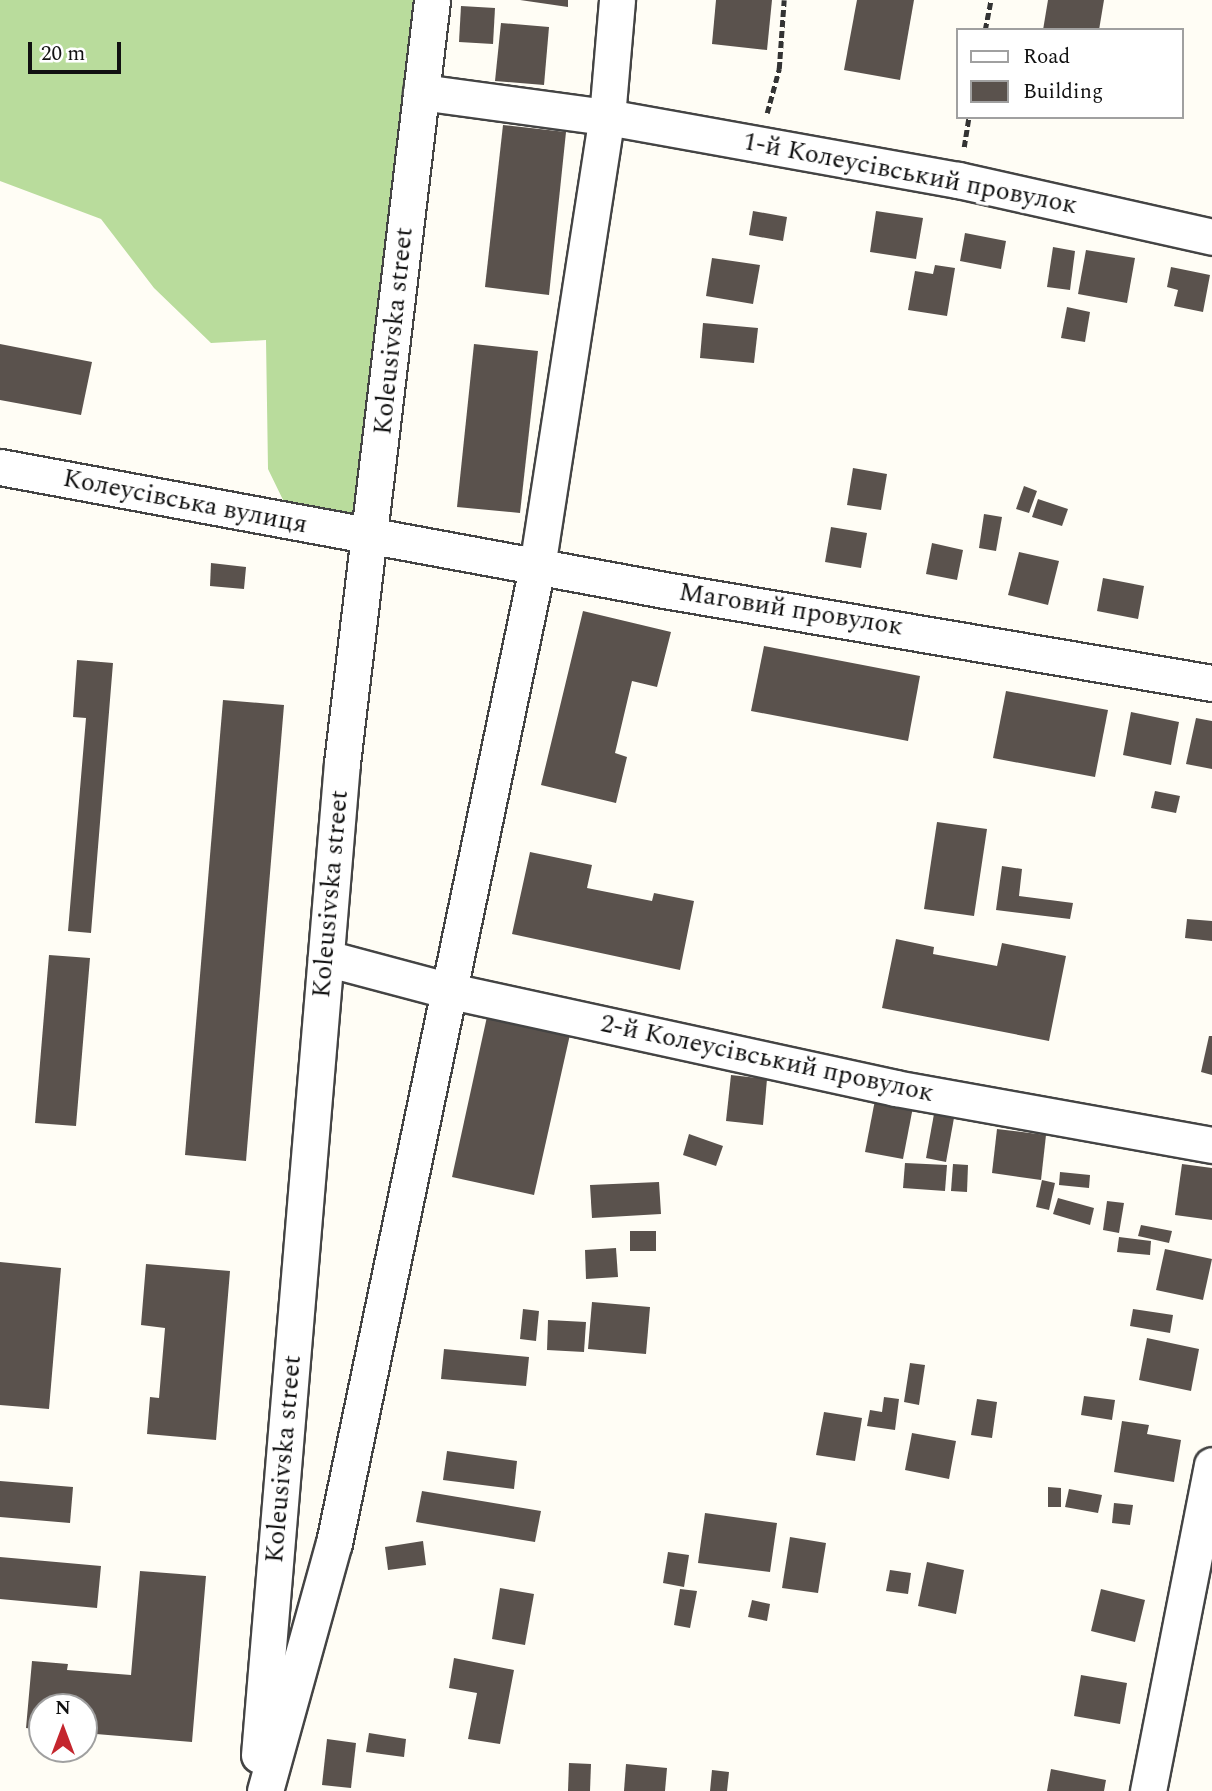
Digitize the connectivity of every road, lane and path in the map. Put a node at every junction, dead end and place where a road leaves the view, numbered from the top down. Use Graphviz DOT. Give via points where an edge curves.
graph roads {
  1 [pos="432,0"];
  2 [pos="617,0"];
  3 [pos="784,0"];
  4 [pos="991,0"];
  5 [pos="985,28"];
  6 [pos="421,92"];
  7 [pos="607,117"];
  8 [pos="757,146"];
  9 [pos="1212,237"];
  10 [pos="0,467"];
  11 [pos="371,537"];
  12 [pos="537,567"];
  13 [pos="1212,683"];
  14 [pos="326,958"];
  15 [pos="446,990"];
  16 [pos="1212,1145"];
  17 [pos="1212,1465"];
  18 [pos="256,1791"];
  19 [pos="265,1791"];
  20 [pos="1148,1791"];
  1 -- 6 [label="street, Koleusivska street"];
  2 -- 7 [label="street"];
  3 -- 8 [label="path" via="779,69"];
  4 -- 5 [label="path"];
  6 -- 7 [label="street, 1-й Колеусівський провулок"];
  6 -- 11 [label="street, Koleusivska street"];
  7 -- 8 [label="street, 1-й Колеусівський провулок"];
  7 -- 12 [label="street"];
  8 -- 9 [label="street, 1-й Колеусівський провулок" via="958,180"];
  10 -- 11 [label="street, Колеусівська вулиця"];
  11 -- 12 [label="street, Маговий провулок"];
  11 -- 14 [label="street, Koleusivska street" via="342,763"];
  12 -- 13 [label="street, Маговий провулок"];
  12 -- 15 [label="street"];
  14 -- 15 [label="street, 2-й Колеусівський провулок"];
  14 -- 18 [label="street, Koleusivska street"];
  15 -- 16 [label="street, 2-й Колеусівський провулок" via="895,1088"];
  15 -- 19 [label="street" via="334,1543"];
  17 -- 20 [label="street"];
}
